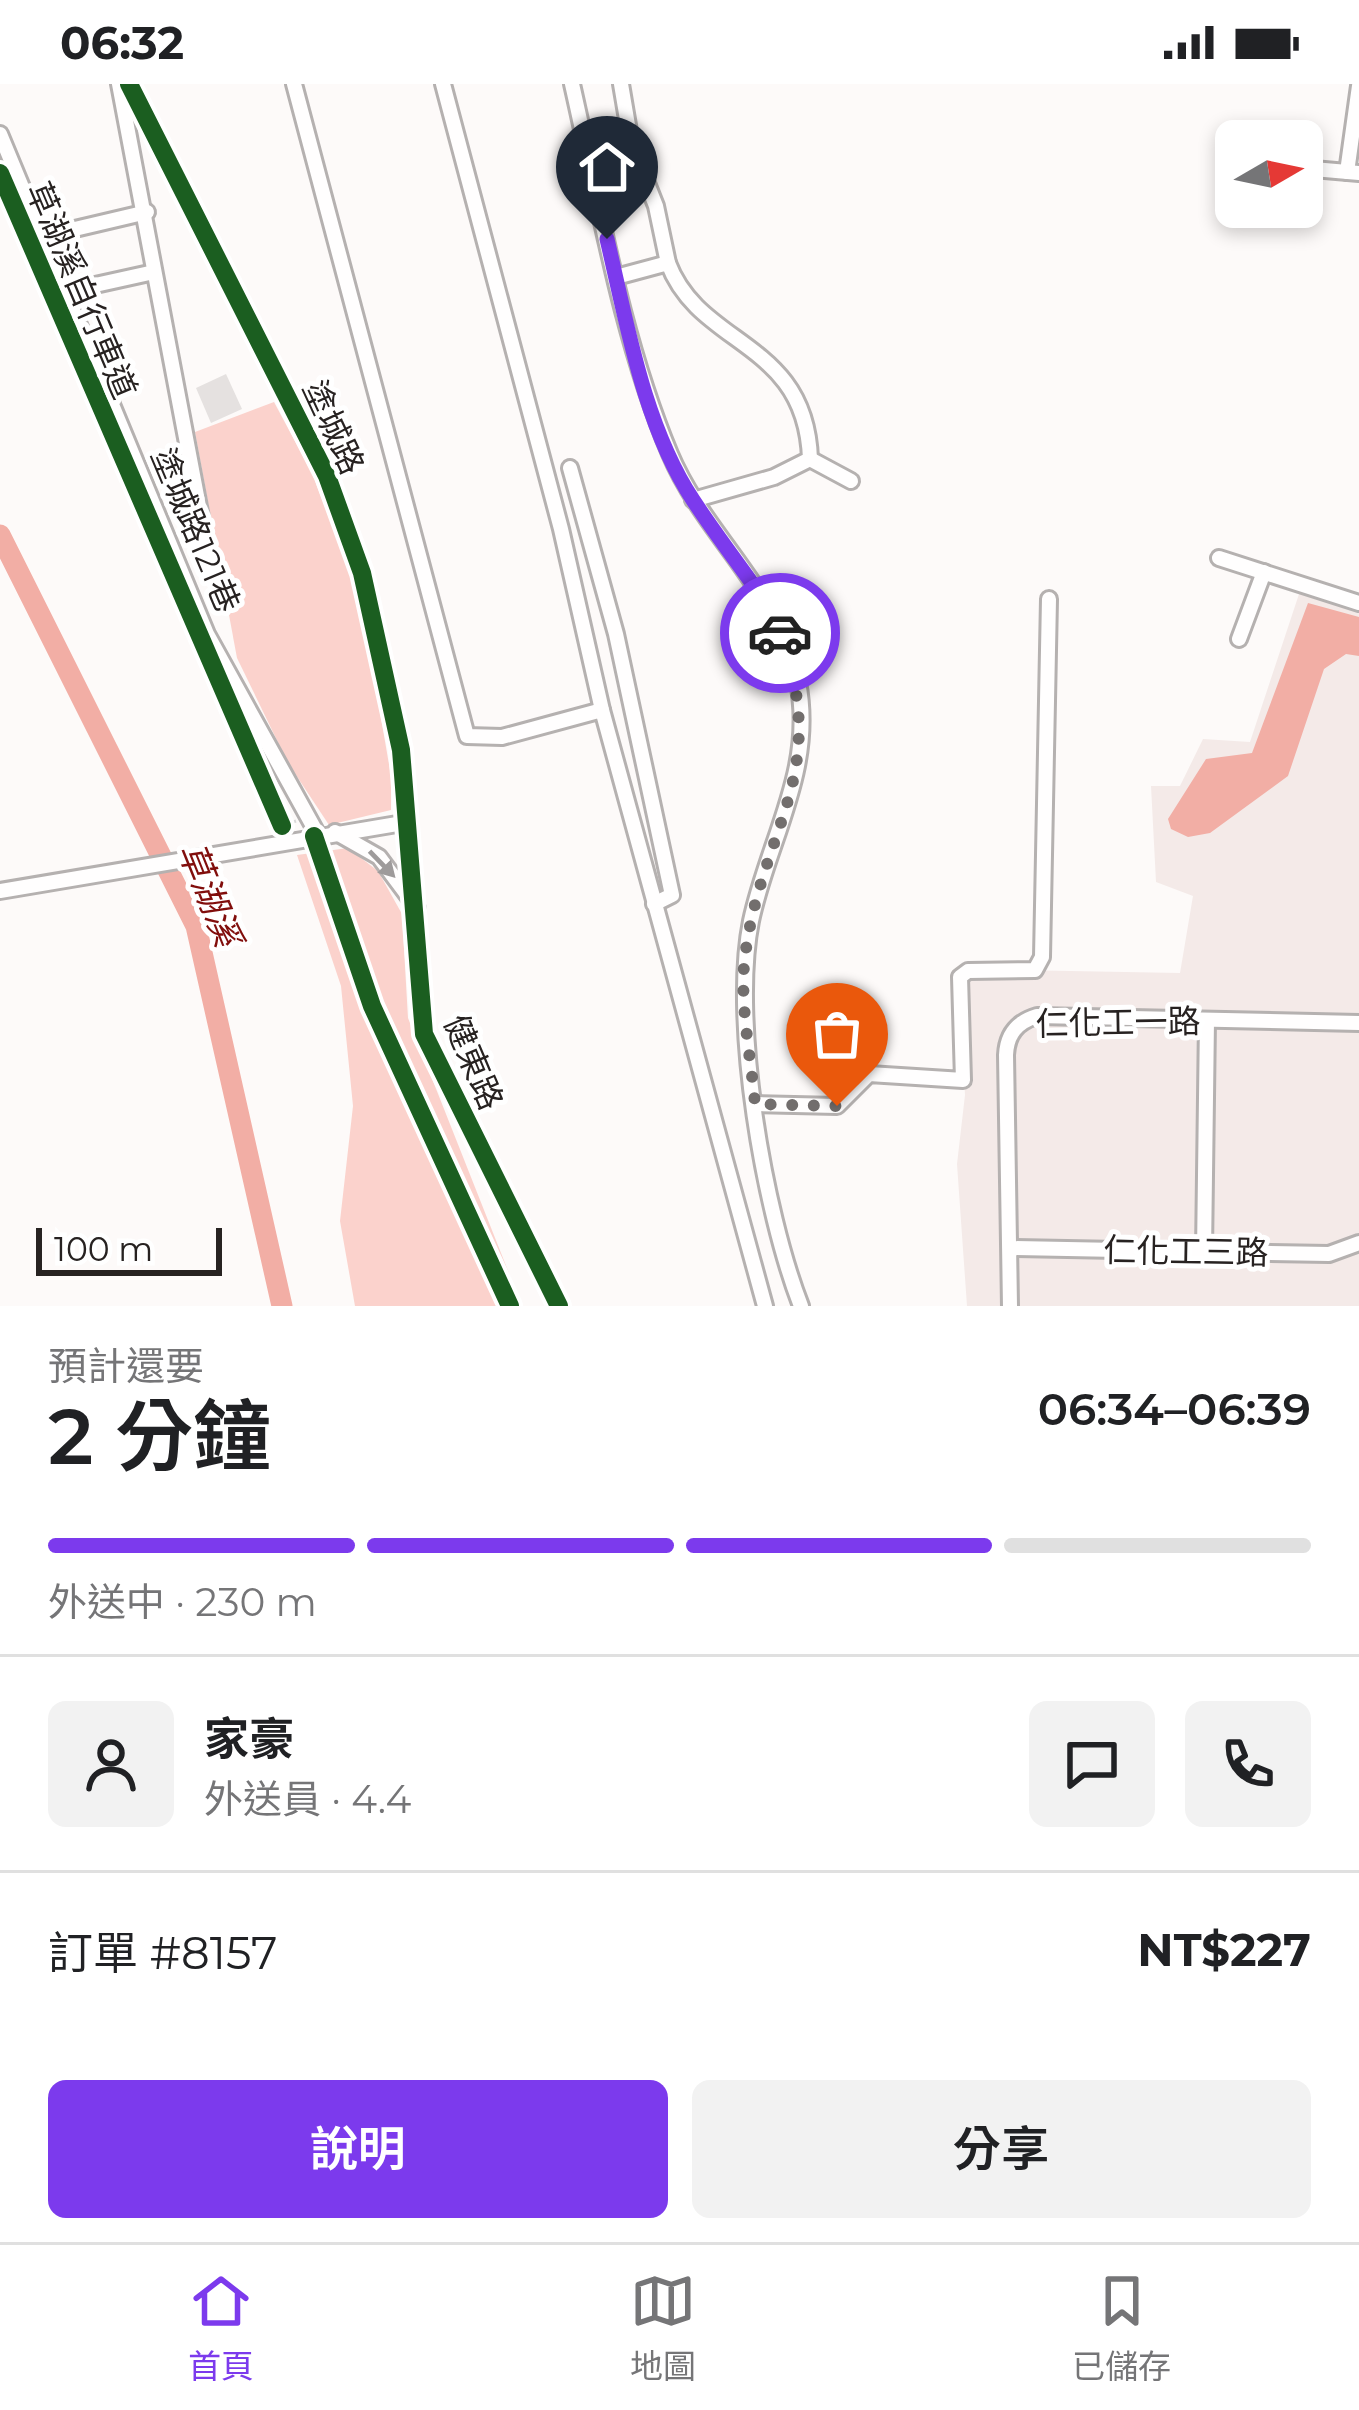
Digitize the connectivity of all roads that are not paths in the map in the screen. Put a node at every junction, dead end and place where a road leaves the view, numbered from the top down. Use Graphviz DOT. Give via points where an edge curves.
graph roads {
  1 [pos="119,84"];
  2 [pos="129,84"];
  3 [pos="294,84"];
  4 [pos="443,84"];
  5 [pos="572,84"];
  6 [pos="621,84"];
  7 [pos="1359,86"];
  8 [pos="0,134"];
  9 [pos="1323,170"];
  10 [pos="1353,172"];
  11 [pos="147,212"];
  12 [pos="45,236"];
  13 [pos="668,263"];
  14 [pos="154,272"];
  15 [pos="616,278"];
  16 [pos="68,291"];
  17 [pos="810,459"];
  18 [pos="570,468"];
  19 [pos="851,481"];
  20 [pos="693,500"];
  21 [pos="1219,558"];
  22 [pos="211,570"];
  23 [pos="1264,572"];
  24 [pos="1048,598"];
  25 [pos="1359,603"];
  26 [pos="1239,639"];
  27 [pos="602,710"];
  28 [pos="409,822"];
  29 [pos="322,834"];
  30 [pos="0,891"];
  31 [pos="654,904"];
  32 [pos="418,910"];
  33 [pos="1207,1020"];
  34 [pos="1359,1023"];
  35 [pos="755,1104"];
  36 [pos="1359,1243"];
  37 [pos="1010,1248"];
  38 [pos="1204,1252"];
  39 [pos="560,1306"];
  40 [pos="765,1306"];
  41 [pos="801,1306"];
  42 [pos="1010,1306"];
  1 -- 11 [label="street"];
  2 -- 28 [label="street, 塗城路" via="327,476 372,605"];
  3 -- 27 [label="street" via="467,736 502,736"];
  4 -- 27 [label="street"];
  5 -- 15 [label="street"];
  6 -- 13 [label="street"];
  7 -- 10 [label="street"];
  8 -- 12 [label="street, 塗城路121巷"];
  9 -- 10 [label="street"];
  11 -- 12 [label="street"];
  11 -- 14 [label="street"];
  12 -- 16 [label="street, 塗城路121巷"];
  13 -- 15 [label="street"];
  13 -- 17 [label="street" via="701,311 778,370 803,416"];
  14 -- 16 [label="street"];
  14 -- 22 [label="street"];
  15 -- 20 [label="street" via="663,434"];
  16 -- 29 [label="street, 塗城路121巷" via="207,634"];
  17 -- 19 [label="street"];
  17 -- 20 [label="street"];
  18 -- 31 [label="street" via="673,895"];
  20 -- 35 [label="street" via="773,613 798,682 802,744 744,962"];
  21 -- 23 [label="street"];
  23 -- 25 [label="street"];
  23 -- 26 [label="street"];
  24 -- 35 [label="street" via="1042,957 1035,970 961,977 963,1080 868,1074 837,1106"];
  27 -- 31 [label="street"];
  28 -- 29 [label="street"];
  28 -- 32 [label="street, 健東路"];
  29 -- 30 [label="street"];
  29 -- 32 [label="street, one-way" via="379,857"];
  31 -- 40 [label="street"];
  32 -- 39 [label="street, 健東路" via="428,1045"];
  33 -- 34 [label="street, 仁化工一路"];
  33 -- 37 [label="street, 仁化工一路" via="1037,1016 1016,1027 1006,1040"];
  33 -- 38 [label="street"];
  35 -- 41 [label="street" via="782,1250"];
  36 -- 38 [label="street, 仁化工三路" via="1329,1254"];
  37 -- 38 [label="street, 仁化工三路"];
  37 -- 42 [label="street, 仁化工一路"];
}
